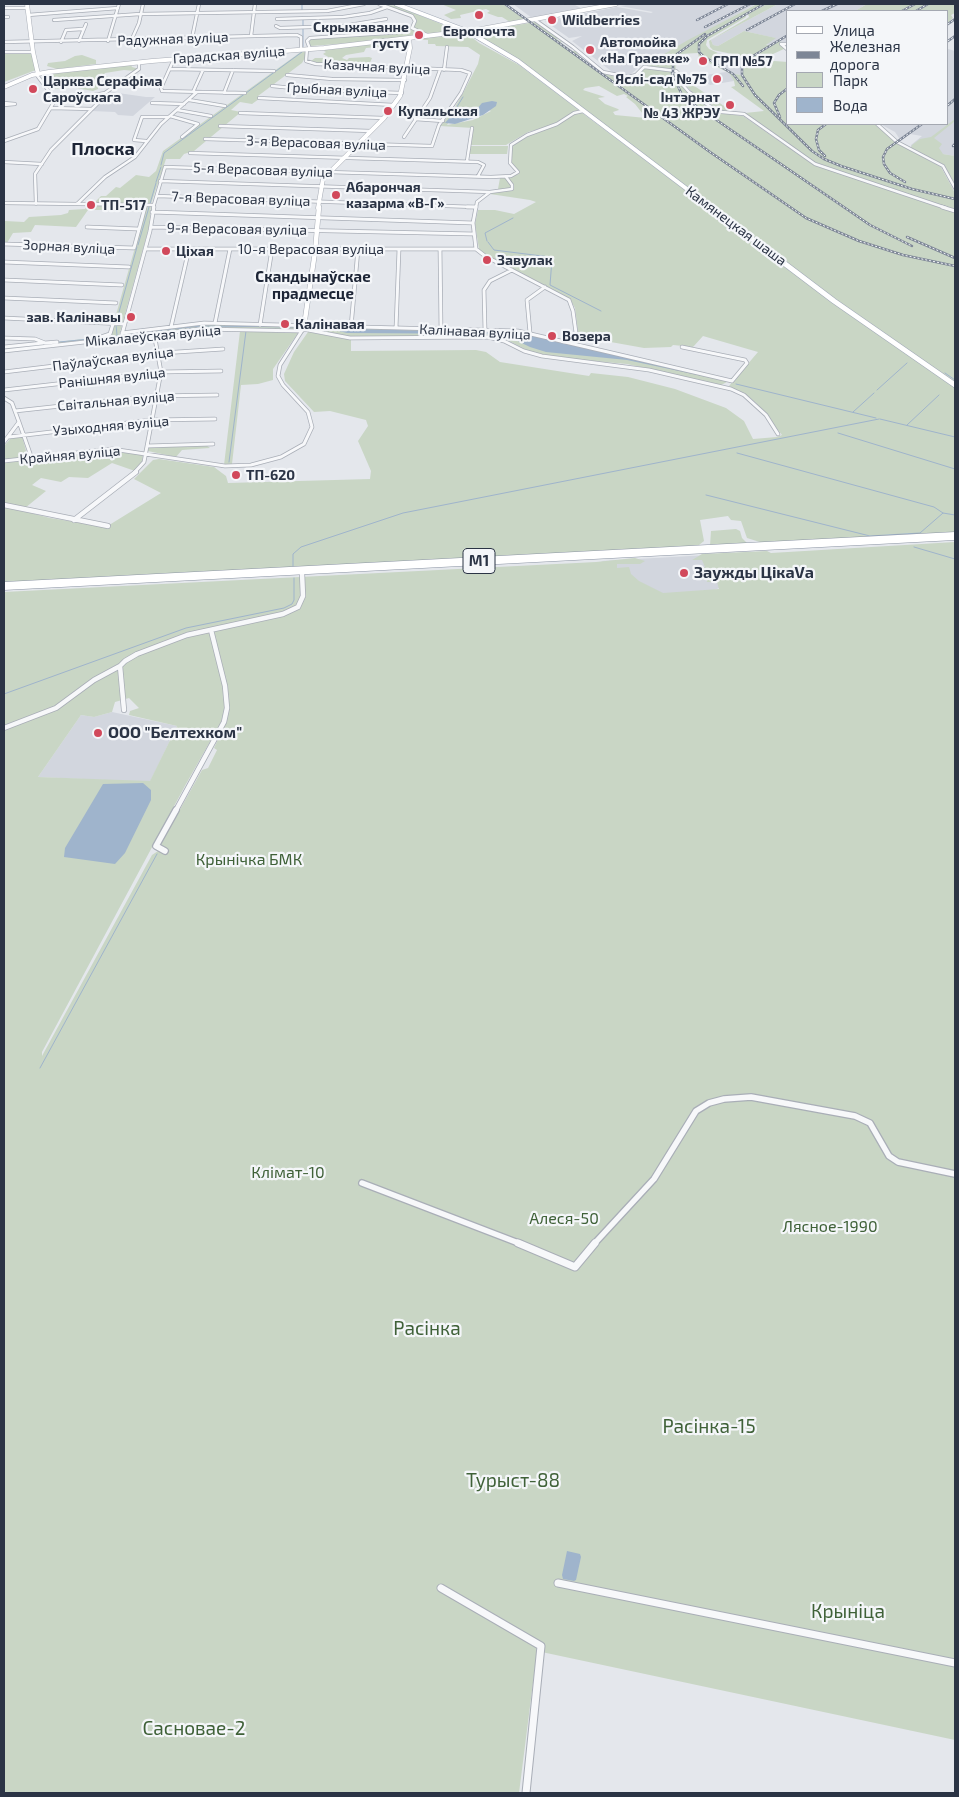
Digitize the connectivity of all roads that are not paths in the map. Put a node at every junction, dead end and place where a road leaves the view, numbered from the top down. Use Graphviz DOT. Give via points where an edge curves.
graph roads {
  1 [pos="118,4"];
  2 [pos="143,4"];
  3 [pos="199,4"];
  4 [pos="255,4"];
  5 [pos="304,4"];
  6 [pos="364,4"];
  7 [pos="379,4"];
  8 [pos="617,4"];
  9 [pos="389,5"];
  10 [pos="397,5"];
  11 [pos="27,6"];
  12 [pos="4,8"];
  13 [pos="118,8"];
  14 [pos="304,11"];
  15 [pos="254,12"];
  16 [pos="196,13"];
  17 [pos="140,14"];
  18 [pos="28,15"];
  19 [pos="116,16"];
  20 [pos="276,19"];
  21 [pos="386,19"];
  22 [pos="54,20"];
  23 [pos="535,20"];
  24 [pos="86,24"];
  25 [pos="276,26"];
  26 [pos="316,27"];
  27 [pos="83,29"];
  28 [pos="402,32"];
  29 [pos="465,32"];
  30 [pos="251,36"];
  31 [pos="428,36"];
  32 [pos="192,38"];
  33 [pos="310,38"];
  34 [pos="409,38"];
  35 [pos="80,41"];
  36 [pos="108,41"];
  37 [pos="131,41"];
  38 [pos="4,42"];
  39 [pos="32,42"];
  40 [pos="61,42"];
  41 [pos="447,47"];
  42 [pos="308,49"];
  43 [pos="301,50"];
  44 [pos="32,51"];
  45 [pos="4,52"];
  46 [pos="174,60"];
  47 [pos="139,63"];
  48 [pos="170,69"];
  49 [pos="407,69"];
  50 [pos="203,70"];
  51 [pos="233,70"];
  52 [pos="440,70"];
  53 [pos="444,70"];
  54 [pos="274,71"];
  55 [pos="37,74"];
  56 [pos="287,75"];
  57 [pos="405,80"];
  58 [pos="4,86"];
  59 [pos="272,86"];
  60 [pos="193,92"];
  61 [pos="198,92"];
  62 [pos="105,93"];
  63 [pos="224,93"];
  64 [pos="245,93"];
  65 [pos="402,93"];
  66 [pos="53,97"];
  67 [pos="259,98"];
  68 [pos="189,100"];
  69 [pos="152,103"];
  70 [pos="184,104"];
  71 [pos="225,106"];
  72 [pos="394,106"];
  73 [pos="51,108"];
  74 [pos="92,109"];
  75 [pos="177,110"];
  76 [pos="583,111"];
  77 [pos="240,113"];
  78 [pos="211,116"];
  79 [pos="169,117"];
  80 [pos="384,118"];
  81 [pos="415,119"];
  82 [pos="443,121"];
  83 [pos="878,125"];
  84 [pos="220,126"];
  85 [pos="472,128"];
  86 [pos="371,131"];
  87 [pos="404,137"];
  88 [pos="182,138"];
  89 [pos="205,139"];
  90 [pos="146,141"];
  91 [pos="4,142"];
  92 [pos="358,144"];
  93 [pos="190,152"];
  94 [pos="344,158"];
  95 [pos="467,161"];
  96 [pos="4,162"];
  97 [pos="42,164"];
  98 [pos="329,172"];
  99 [pos="478,176"];
  100 [pos="506,176"];
  101 [pos="160,181"];
  102 [pos="321,186"];
  103 [pos="955,188"];
  104 [pos="490,192"];
  105 [pos="156,196"];
  106 [pos="319,201"];
  107 [pos="4,203"];
  108 [pos="36,204"];
  109 [pos="77,204"];
  110 [pos="146,205"];
  111 [pos="153,205"];
  112 [pos="476,207"];
  113 [pos="955,211"];
  114 [pos="152,212"];
  115 [pos="318,217"];
  116 [pos="473,223"];
  117 [pos="87,227"];
  118 [pos="151,227"];
  119 [pos="138,229"];
  120 [pos="317,231"];
  121 [pos="474,234"];
  122 [pos="4,244"];
  123 [pos="476,247"];
  124 [pos="146,248"];
  125 [pos="316,248"];
  126 [pos="440,248"];
  127 [pos="189,249"];
  128 [pos="230,249"];
  129 [pos="272,249"];
  130 [pos="358,249"];
  131 [pos="399,249"];
  132 [pos="4,262"];
  133 [pos="129,267"];
  134 [pos="512,270"];
  135 [pos="4,280"];
  136 [pos="122,285"];
  137 [pos="545,287"];
  138 [pos="4,298"];
  139 [pos="116,303"];
  140 [pos="4,318"];
  141 [pos="215,323"];
  142 [pos="113,324"];
  143 [pos="124,324"];
  144 [pos="260,324"];
  145 [pos="171,327"];
  146 [pos="351,327"];
  147 [pos="396,328"];
  148 [pos="303,329"];
  149 [pos="441,329"];
  150 [pos="485,330"];
  151 [pos="154,333"];
  152 [pos="530,333"];
  153 [pos="121,335"];
  154 [pos="4,338"];
  155 [pos="45,343"];
  156 [pos="574,343"];
  157 [pos="682,347"];
  158 [pos="4,348"];
  159 [pos="223,349"];
  160 [pos="4,351"];
  161 [pos="158,354"];
  162 [pos="220,371"];
  163 [pos="4,372"];
  164 [pos="161,372"];
  165 [pos="732,380"];
  166 [pos="955,384"];
  167 [pos="726,388"];
  168 [pos="4,390"];
  169 [pos="217,395"];
  170 [pos="157,396"];
  171 [pos="4,398"];
  172 [pos="15,411"];
  173 [pos="214,419"];
  174 [pos="152,420"];
  175 [pos="19,422"];
  176 [pos="778,434"];
  177 [pos="24,435"];
  178 [pos="9,437"];
  179 [pos="4,442"];
  180 [pos="213,444"];
  181 [pos="147,446"];
  182 [pos="147,454"];
  183 [pos="32,458"];
  184 [pos="4,461"];
  185 [pos="4,505"];
  186 [pos="74,520"];
  187 [pos="108,526"];
  188 [pos="955,537"];
  189 [pos="649,553"];
  190 [pos="302,573"];
  191 [pos="4,588"];
  192 [pos="212,630"];
  193 [pos="120,666"];
  194 [pos="124,710"];
  195 [pos="4,728"];
  196 [pos="165,851"];
  197 [pos="955,1174"];
  198 [pos="362,1183"];
  199 [pos="558,1583"];
  200 [pos="441,1588"];
  201 [pos="955,1663"];
  202 [pos="526,1793"];
  1 -- 13 [label="street"];
  2 -- 17 [label="street"];
  3 -- 16 [label="street"];
  4 -- 15 [label="street"];
  5 -- 14 [label="street"];
  6 -- 14 [label="street"];
  7 -- 9 [label="street"];
  8 -- 23 [label="street, Гарадская вуліца"];
  9 -- 10 [label="main road, Камянецкая шаша"];
  9 -- 20 [label="street" via="365,14 343,17"];
  9 -- 31 [label="street" via="412,16 415,21 411,28"];
  10 -- 29 [label="main road, Камянецкая шаша"];
  11 -- 12 [label="street"];
  11 -- 18 [label="street"];
  13 -- 18 [label="street"];
  13 -- 19 [label="street"];
  14 -- 15 [label="street"];
  15 -- 16 [label="street"];
  15 -- 30 [label="street"];
  16 -- 17 [label="street"];
  16 -- 32 [label="street"];
  17 -- 19 [label="street"];
  17 -- 37 [label="street"];
  18 -- 39 [label="street"];
  19 -- 22 [label="street"];
  19 -- 36 [label="street"];
  21 -- 26 [label="street" via="348,26"];
  23 -- 29 [label="street, Гарадская вуліца"];
  23 -- 113 [label="street" via="603,72 628,77 636,75 644,67 676,71 689,92 714,109 745,115 815,164"];
  24 -- 27 [label="street"];
  25 -- 26 [label="street"];
  26 -- 33 [label="street"];
  27 -- 35 [label="street"];
  27 -- 40 [label="street" via="66,30"];
  28 -- 33 [label="street"];
  29 -- 31 [label="street, Гарадская вуліца"];
  29 -- 76 [label="main road, Камянецкая шаша" via="519,63"];
  30 -- 32 [label="street, Радужная вуліца"];
  30 -- 43 [label="street, Радужная вуліца" via="299,36"];
  31 -- 34 [label="street, Гарадская вуліца"];
  32 -- 37 [label="street, Радужная вуліца"];
  33 -- 42 [label="street"];
  34 -- 42 [label="street, Гарадская вуліца"];
  34 -- 49 [label="street"];
  35 -- 36 [label="street, Радужная вуліца"];
  35 -- 40 [label="street, Радужная вуліца"];
  36 -- 37 [label="street, Радужная вуліца"];
  38 -- 39 [label="street, Радужная вуліца"];
  39 -- 40 [label="street, Радужная вуліца"];
  39 -- 44 [label="street"];
  41 -- 53 [label="street"];
  42 -- 43 [label="street, Гарадская вуліца"];
  42 -- 49 [label="street, Казачная вуліца" via="305,60 310,64"];
  43 -- 46 [label="street, Гарадская вуліца"];
  44 -- 45 [label="street"];
  44 -- 55 [label="street"];
  46 -- 47 [label="street, Гарадская вуліца"];
  46 -- 48 [label="street"];
  47 -- 55 [label="street, Гарадская вуліца"];
  47 -- 62 [label="street" via="138,70"];
  48 -- 50 [label="street"];
  48 -- 60 [label="street" via="161,90"];
  49 -- 52 [label="street, Казачная вуліца"];
  49 -- 57 [label="street"];
  50 -- 51 [label="street"];
  50 -- 60 [label="street"];
  51 -- 54 [label="street"];
  51 -- 63 [label="street"];
  52 -- 53 [label="street, Казачная вуліца"];
  52 -- 81 [label="street" via="430,98"];
  53 -- 82 [label="street, Казачная вуліца" via="470,73"];
  55 -- 58 [label="street, Гарадская вуліца"];
  55 -- 66 [label="street"];
  56 -- 57 [label="street"];
  57 -- 65 [label="street"];
  59 -- 65 [label="street, Грыбная вуліца"];
  60 -- 61 [label="street"];
  61 -- 63 [label="street"];
  61 -- 68 [label="street"];
  62 -- 66 [label="street"];
  62 -- 74 [label="street"];
  63 -- 64 [label="street"];
  65 -- 72 [label="street"];
  66 -- 73 [label="street" via="55,100"];
  67 -- 72 [label="street"];
  68 -- 70 [label="street"];
  68 -- 71 [label="street"];
  69 -- 70 [label="street"];
  70 -- 75 [label="street"];
  72 -- 80 [label="street"];
  73 -- 74 [label="street"];
  73 -- 91 [label="street" via="37,130"];
  74 -- 97 [label="street" via="57,143"];
  75 -- 78 [label="street"];
  75 -- 79 [label="street"];
  76 -- 100 [label="street" via="512,144 510,163 518,173"];
  76 -- 166 [label="main road, Камянецкая шаша" via="834,301"];
  77 -- 80 [label="street"];
  79 -- 88 [label="street" via="198,124"];
  79 -- 90 [label="street"];
  79 -- 90 [label="street" via="142,116 140,130 134,140"];
  80 -- 86 [label="street"];
  81 -- 82 [label="street"];
  81 -- 87 [label="street"];
  82 -- 92 [label="street, 3-я Верасовая вуліца" via="434,145"];
  83 -- 103 [label="street" via="897,142 944,167"];
  84 -- 86 [label="street"];
  85 -- 95 [label="street"];
  86 -- 92 [label="street"];
  89 -- 92 [label="street, 3-я Верасовая вуліца"];
  90 -- 109 [label="street" via="135,157 105,177"];
  92 -- 94 [label="street"];
  93 -- 94 [label="street"];
  94 -- 95 [label="street"];
  94 -- 98 [label="street"];
  95 -- 99 [label="street" via="484,165"];
  96 -- 97 [label="street"];
  97 -- 108 [label="street" via="34,177"];
  98 -- 99 [label="street, 5-я Верасовая вуліца"];
  98 -- 101 [label="street, 5-я Верасовая вуліца" via="165,167"];
  98 -- 102 [label="street"];
  99 -- 100 [label="street, 5-я Верасовая вуліца"];
  100 -- 104 [label="street" via="512,189"];
  101 -- 102 [label="street"];
  101 -- 105 [label="street"];
  102 -- 104 [label="street"];
  102 -- 106 [label="street"];
  104 -- 112 [label="street" via="478,199"];
  105 -- 106 [label="street, 7-я Верасовая вуліца"];
  105 -- 111 [label="street"];
  106 -- 112 [label="street, 7-я Верасовая вуліца"];
  106 -- 115 [label="street"];
  107 -- 108 [label="street"];
  108 -- 109 [label="street"];
  109 -- 110 [label="street"];
  110 -- 111 [label="street"];
  110 -- 119 [label="street"];
  111 -- 114 [label="street"];
  112 -- 116 [label="street"];
  114 -- 115 [label="street"];
  114 -- 118 [label="street"];
  115 -- 116 [label="street"];
  115 -- 120 [label="street"];
  116 -- 121 [label="street"];
  117 -- 119 [label="street"];
  118 -- 120 [label="street, 9-я Верасовая вуліца"];
  118 -- 124 [label="street"];
  119 -- 122 [label="street, Зорная вуліца" via="134,248 125,250"];
  120 -- 121 [label="street, 9-я Верасовая вуліца"];
  120 -- 125 [label="street"];
  121 -- 123 [label="street"];
  123 -- 125 [label="street, 10-я Верасовая вуліца"];
  123 -- 126 [label="street, 10-я Верасовая вуліца"];
  123 -- 134 [label="street" via="480,254"];
  124 -- 125 [label="street, 10-я Верасовая вуліца"];
  124 -- 127 [label="street, 10-я Верасовая вуліца"];
  124 -- 143 [label="street"];
  125 -- 129 [label="street, 10-я Верасовая вуліца"];
  125 -- 130 [label="street, 10-я Верасовая вуліца"];
  125 -- 148 [label="street"];
  126 -- 131 [label="street, 10-я Верасовая вуліца"];
  126 -- 149 [label="street"];
  127 -- 128 [label="street, 10-я Верасовая вуліца"];
  127 -- 145 [label="street"];
  128 -- 129 [label="street, 10-я Верасовая вуліца"];
  128 -- 141 [label="street"];
  129 -- 144 [label="street"];
  130 -- 131 [label="street, 10-я Верасовая вуліца"];
  130 -- 146 [label="street"];
  131 -- 147 [label="street"];
  132 -- 133 [label="street"];
  134 -- 137 [label="street"];
  134 -- 150 [label="street" via="490,282 484,290"];
  135 -- 136 [label="street"];
  137 -- 152 [label="street" via="527,300"];
  137 -- 156 [label="street" via="571,302 577,340"];
  138 -- 139 [label="street"];
  140 -- 142 [label="street"];
  141 -- 144 [label="street, Калінавая вуліца"];
  141 -- 145 [label="street, Калінавая вуліца"];
  142 -- 143 [label="street"];
  142 -- 155 [label="street" via="106,336"];
  143 -- 153 [label="street"];
  144 -- 148 [label="street, Калінавая вуліца"];
  145 -- 153 [label="street, Калінавая вуліца"];
  146 -- 147 [label="street, Калінавая вуліца"];
  146 -- 148 [label="street, Калінавая вуліца"];
  147 -- 149 [label="street, Калінавая вуліца"];
  148 -- 151 [label="street, Мікалаеўская вуліца" via="207,328"];
  148 -- 167 [label="street, Калінавая вуліца" via="338,336 488,337 542,356 633,367"];
  148 -- 182 [label="street, Крайняя вуліца" via="280,365 278,376 311,417 308,438 291,453 251,465 224,466"];
  149 -- 150 [label="street, Калінавая вуліца"];
  150 -- 152 [label="street, Калінавая вуліца"];
  151 -- 153 [label="street, Мікалаеўская вуліца"];
  151 -- 161 [label="street"];
  152 -- 156 [label="street, Калінавая вуліца"];
  153 -- 160 [label="street, Мікалаеўская вуліца"];
  154 -- 155 [label="street" via="35,339"];
  155 -- 158 [label="street"];
  156 -- 165 [label="street, Калінавая вуліца"];
  157 -- 165 [label="street" via="747,361"];
  159 -- 161 [label="street, Паўлаўская вуліца"];
  161 -- 163 [label="street, Паўлаўская вуліца"];
  161 -- 164 [label="street"];
  162 -- 164 [label="street, Ранішняя вуліца"];
  164 -- 168 [label="street, Ранішняя вуліца"];
  164 -- 170 [label="street"];
  165 -- 167 [label="street"];
  167 -- 176 [label="street, Калінавая вуліца" via="744,394 756,404"];
  169 -- 170 [label="street, Світальная вуліца"];
  170 -- 172 [label="street, Світальная вуліца"];
  170 -- 174 [label="street"];
  171 -- 172 [label="street" via="12,403"];
  172 -- 175 [label="street"];
  173 -- 174 [label="street, Узыходняя вуліца"];
  174 -- 177 [label="street, Узыходняя вуліца"];
  174 -- 181 [label="street"];
  175 -- 177 [label="street"];
  175 -- 178 [label="street"];
  177 -- 178 [label="street, Узыходняя вуліца"];
  177 -- 183 [label="street"];
  178 -- 179 [label="street"];
  180 -- 181 [label="street"];
  181 -- 182 [label="street"];
  182 -- 183 [label="street, Крайняя вуліца" via="112,449"];
  182 -- 186 [label="street" via="138,470"];
  183 -- 184 [label="street, Крайняя вуліца"];
  185 -- 186 [label="street"];
  186 -- 187 [label="street"];
  188 -- 189 [label="highway, М1"];
  189 -- 190 [label="highway, М1"];
  189 -- 191 [label="highway, М1"];
  190 -- 191 [label="highway, М1"];
  190 -- 192 [label="street" via="302,596 298,607 283,614"];
  192 -- 193 [label="street" via="187,635 137,654"];
  192 -- 196 [label="street" via="228,708 224,722 156,846"];
  193 -- 194 [label="street"];
  193 -- 195 [label="street" via="94,680 56,708"];
  197 -- 198 [label="street" via="898,1162 889,1156 870,1123 855,1116 751,1097 724,1099 696,1111 654,1179 576,1267"];
  199 -- 201 [label="street"];
  200 -- 202 [label="street" via="541,1646"];
}
